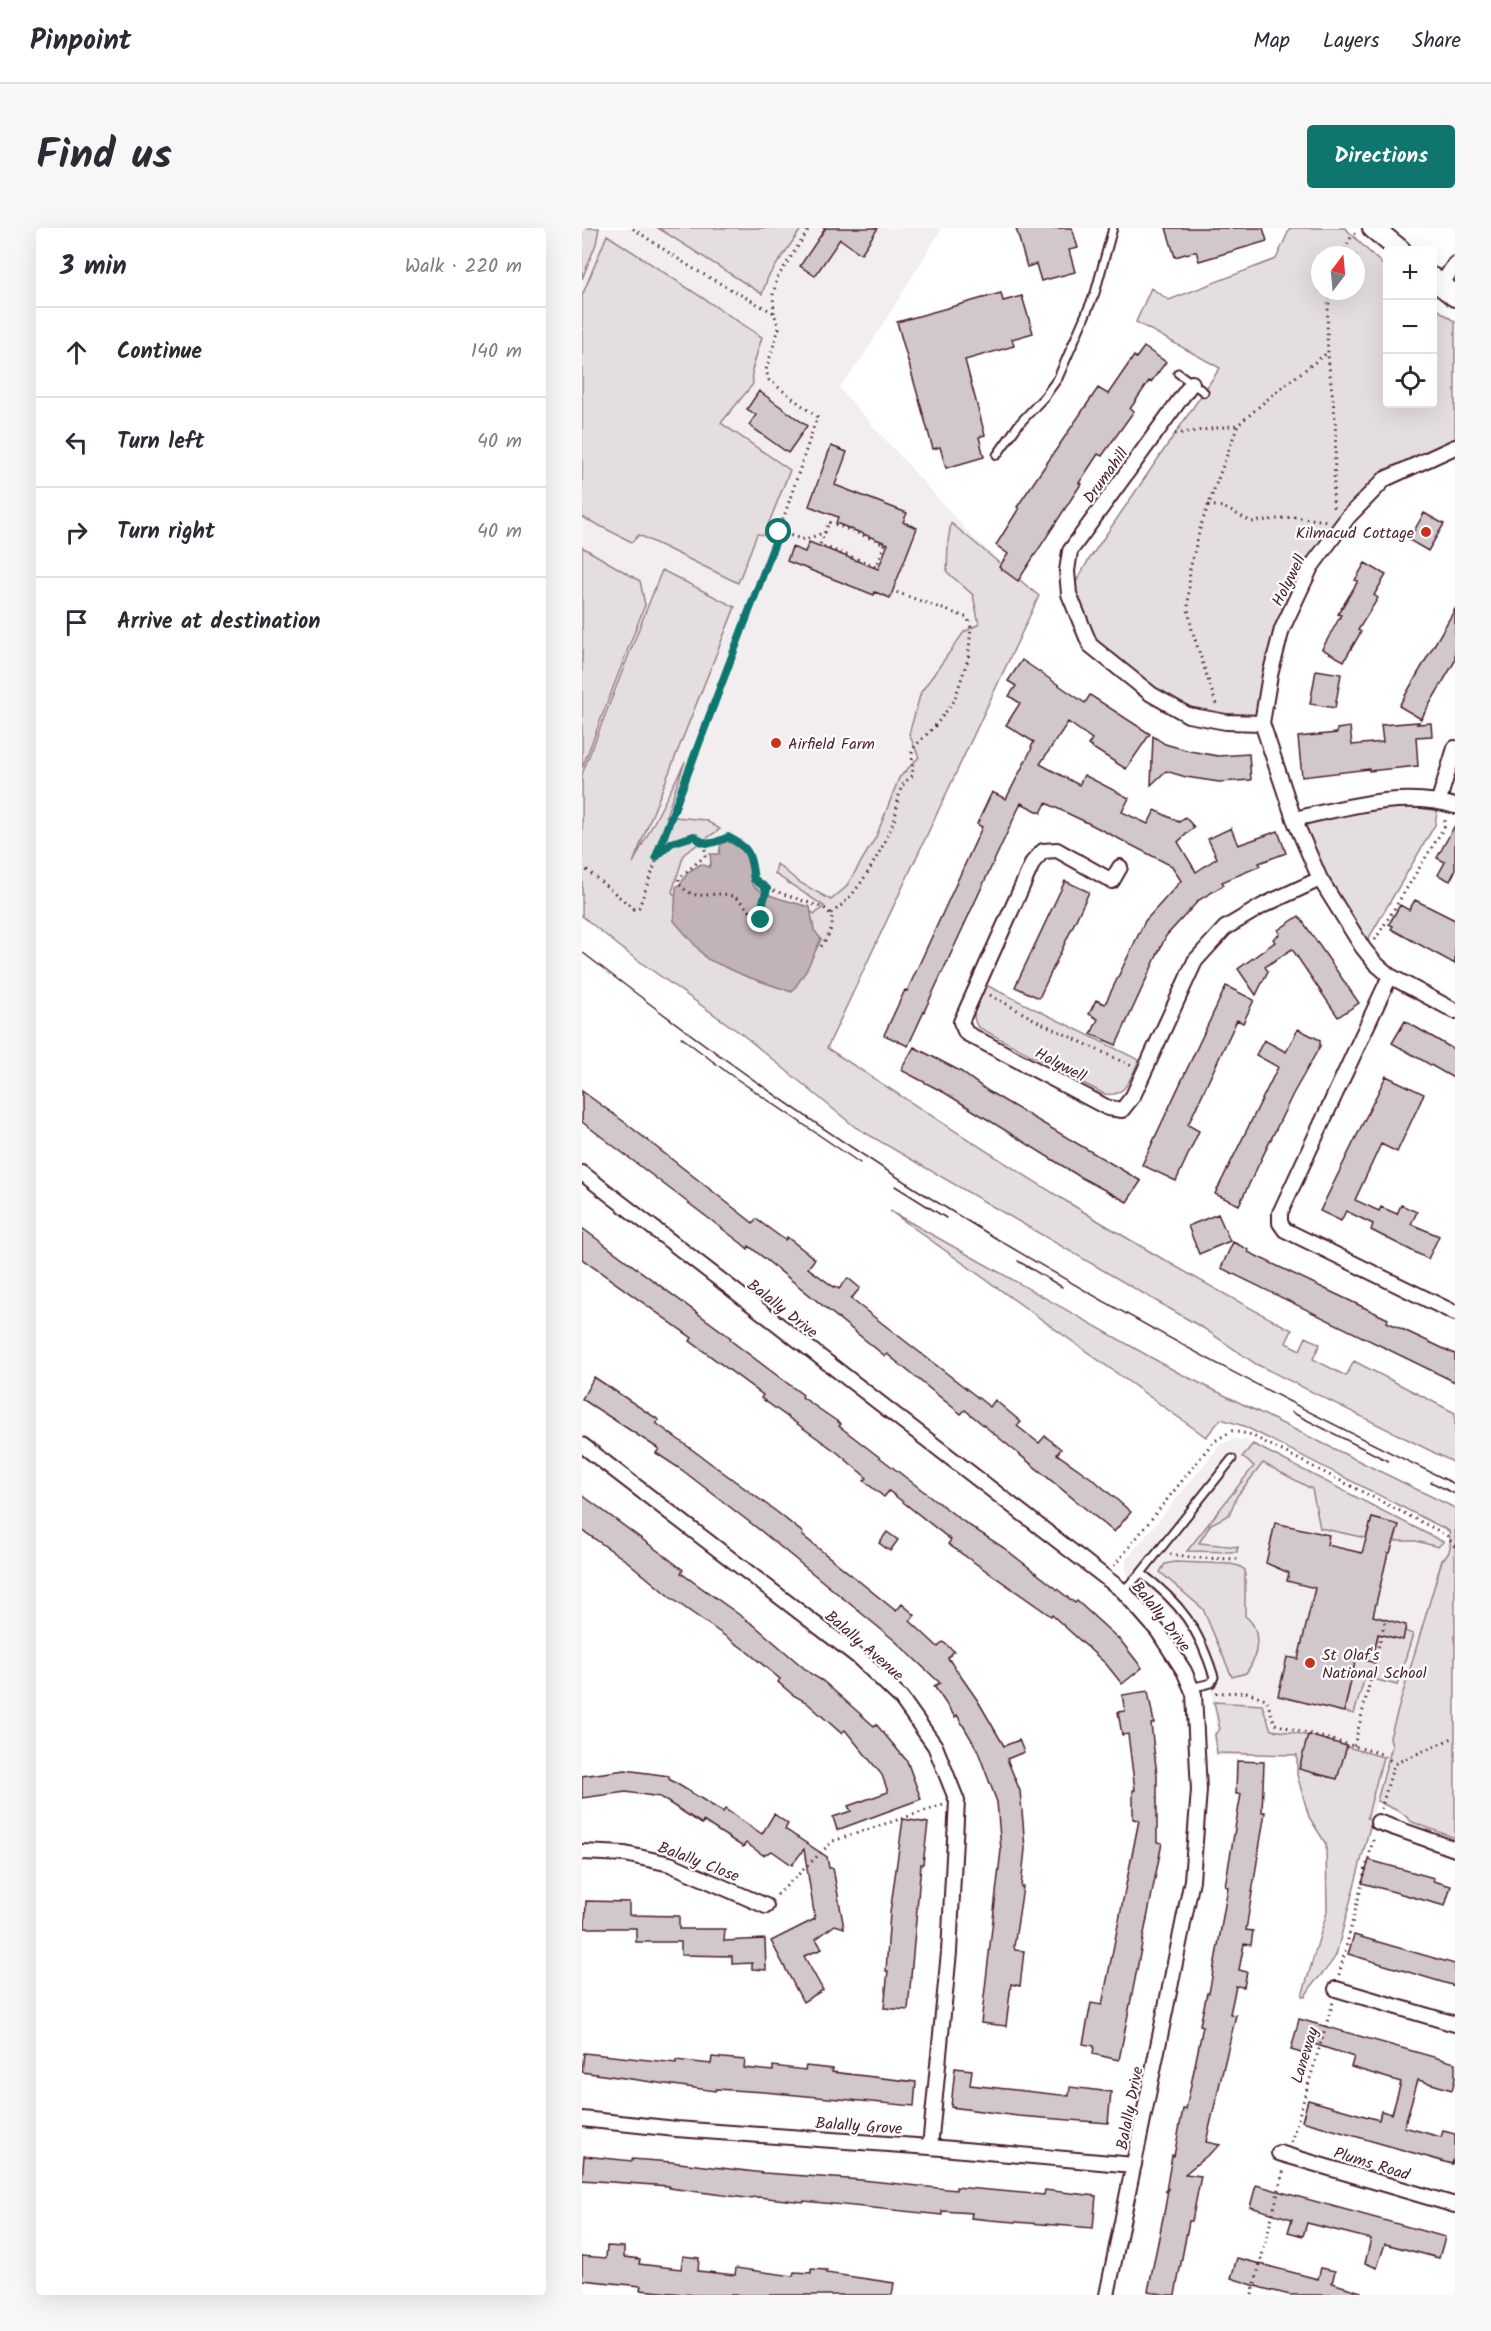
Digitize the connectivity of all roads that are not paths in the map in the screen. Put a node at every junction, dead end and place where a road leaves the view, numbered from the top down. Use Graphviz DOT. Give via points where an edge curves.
graph roads {
  1 [pos="1113,228"];
  2 [pos="1374,228"];
  3 [pos="1395,246"];
  4 [pos="1455,264"];
  5 [pos="1443,287"];
  6 [pos="1178,374"];
  7 [pos="1192,383"];
  8 [pos="1204,392"];
  9 [pos="1455,447"];
  10 [pos="997,455"];
  11 [pos="1263,723"];
  12 [pos="1455,748"];
  13 [pos="1439,800"];
  14 [pos="1455,806"];
  15 [pos="1294,819"];
  16 [pos="1120,867"];
  17 [pos="1320,879"];
  18 [pos="1390,976"];
  19 [pos="1455,1011"];
  20 [pos="582,1173"];
  21 [pos="1455,1313"];
  22 [pos="582,1444"];
  23 [pos="1232,1459"];
  24 [pos="1141,1573"];
  25 [pos="1124,1591"];
  26 [pos="1192,1691"];
  27 [pos="1378,1822"];
  28 [pos="1455,1849"];
  29 [pos="582,1852"];
  30 [pos="766,1906"];
  31 [pos="1336,1989"];
  32 [pos="1455,2024"];
  33 [pos="582,2119"];
  34 [pos="930,2146"];
  35 [pos="1283,2154"];
  36 [pos="1134,2165"];
  37 [pos="1455,2205"];
  38 [pos="1107,2295"];
  1 -- 10 [label="lane" via="1095,292 1058,378"];
  2 -- 3 [label="street"];
  4 -- 5 [label="street"];
  6 -- 7 [label="lane"];
  7 -- 8 [label="lane"];
  7 -- 11 [label="street, Drumahill" via="1070,551 1069,594 1090,645 1151,694 1188,716"];
  9 -- 11 [label="street, Holywell" via="1385,479 1348,517 1311,567 1282,629"];
  11 -- 15 [label="street, Holywell"];
  12 -- 13 [label="street"];
  13 -- 14 [label="street"];
  13 -- 15 [label="street" via="1374,801"];
  15 -- 17 [label="street, Holywell"];
  16 -- 17 [label="street, Holywell" via="1112,881 1057,850 1043,851 1033,862 961,1022 966,1033 1108,1108 1122,1110 1133,1096 1195,961 1225,928"];
  17 -- 18 [label="street, Holywell" via="1363,948"];
  18 -- 19 [label="street, Holywell"];
  18 -- 21 [label="street" via="1280,1213 1280,1223 1285,1230"];
  20 -- 25 [label="street, Balally Drive"];
  22 -- 34 [label="street, Balally Avenue" via="857,1656 901,1698 935,1746 957,1801 949,1953"];
  23 -- 24 [label="lane"];
  24 -- 25 [label="lane"];
  24 -- 26 [label="lane" via="1167,1592 1202,1641 1214,1677 1211,1683"];
  25 -- 26 [label="street, Balally Drive" via="1158,1631"];
  26 -- 36 [label="street, Balally Drive" via="1199,1790 1192,1880"];
  27 -- 28 [label="street"];
  29 -- 30 [label="street, Balally Close" via="625,1854 670,1864"];
  31 -- 32 [label="street"];
  33 -- 34 [label="street, Balally Grove"];
  34 -- 36 [label="street, Balally Grove"];
  35 -- 37 [label="street, Plums Road"];
  36 -- 38 [label="street, Balally Drive"];
}
